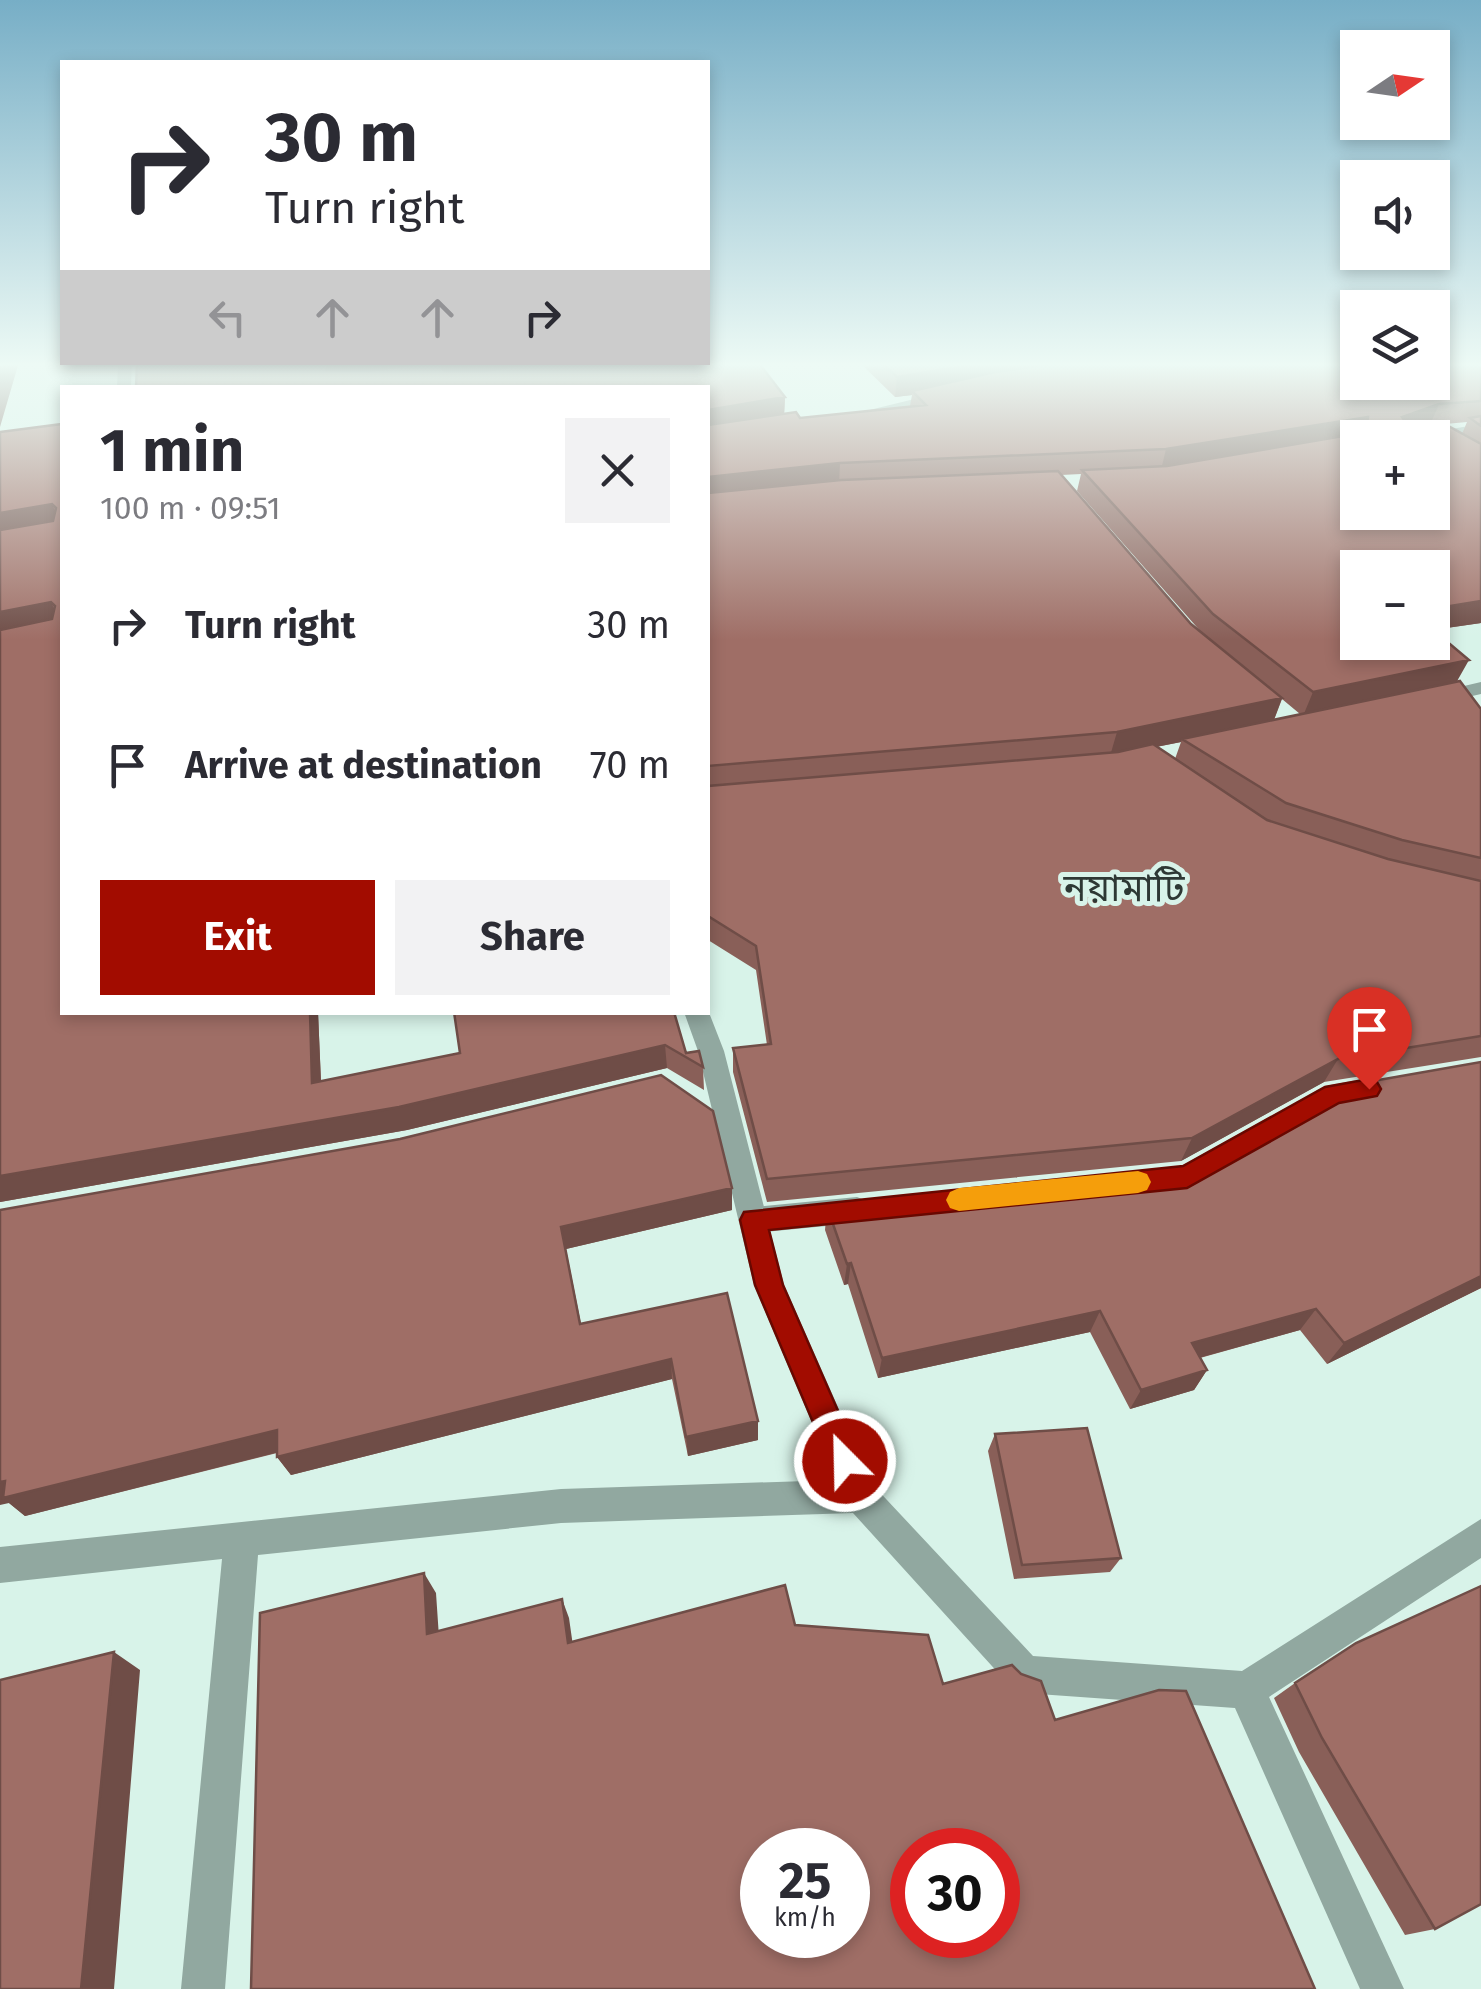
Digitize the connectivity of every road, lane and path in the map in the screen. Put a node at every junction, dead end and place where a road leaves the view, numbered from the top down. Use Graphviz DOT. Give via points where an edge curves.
graph roads {
  1 [pos="1480,690"];
  2 [pos="1407,704"];
  3 [pos="697,1015"];
  4 [pos="1404,1084"];
  5 [pos="699,1105"];
  6 [pos="730,1126"];
  7 [pos="1167,1179"];
  8 [pos="892,1206"];
  9 [pos="754,1220"];
  10 [pos="860,1496"];
  11 [pos="1481,1538"];
  12 [pos="241,1542"];
  13 [pos="0,1566"];
  14 [pos="1246,1690"];
  15 [pos="202,1989"];
  16 [pos="1382,1989"];
  1 -- 2 [label="street"];
  3 -- 6 [label="street"];
  4 -- 7 [label="street" via="1334,1094 1187,1177"];
  5 -- 6 [label="street"];
  6 -- 9 [label="street"];
  8 -- 9 [label="street"];
  9 -- 10 [label="street" via="769,1285"];
  10 -- 12 [label="street" via="560,1506"];
  10 -- 14 [label="street" via="1024,1674"];
  11 -- 14 [label="street"];
  12 -- 13 [label="street"];
  12 -- 15 [label="street"];
  14 -- 16 [label="street"];
}
